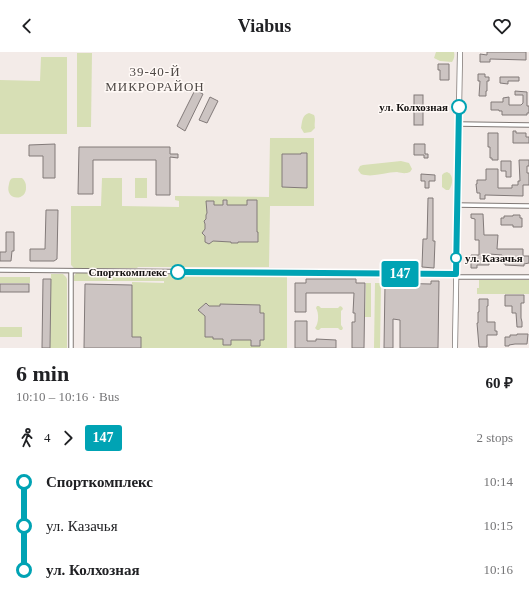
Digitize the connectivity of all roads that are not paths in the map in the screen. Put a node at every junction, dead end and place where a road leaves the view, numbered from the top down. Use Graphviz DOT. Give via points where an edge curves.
graph roads {
  1 [pos="460,52"];
  2 [pos="459,124"];
  3 [pos="529,125"];
  4 [pos="457,205"];
  5 [pos="529,206"];
  6 [pos="0,270"];
  7 [pos="71,271"];
  8 [pos="456,276"];
  9 [pos="529,277"];
  10 [pos="71,348"];
  11 [pos="454,348"];
  1 -- 2 [label="street"];
  2 -- 3 [label="street"];
  2 -- 4 [label="street"];
  4 -- 5 [label="street"];
  4 -- 8 [label="street"];
  6 -- 7 [label="street"];
  7 -- 8 [label="street"];
  7 -- 10 [label="street"];
  8 -- 9 [label="street"];
  8 -- 11 [label="street"];
}
